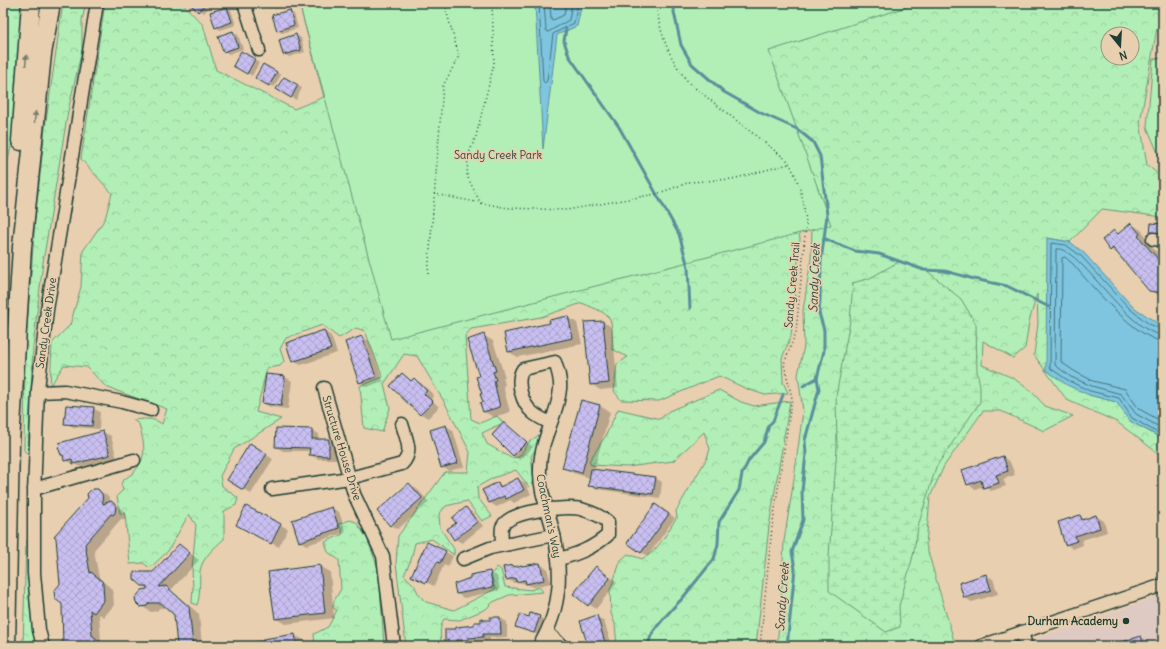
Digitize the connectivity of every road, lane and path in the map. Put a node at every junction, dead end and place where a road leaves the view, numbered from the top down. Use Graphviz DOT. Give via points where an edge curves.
graph roads {
  1 [pos="31,3"];
  2 [pos="50,3"];
  3 [pos="97,3"];
  4 [pos="244,3"];
  5 [pos="447,3"];
  6 [pos="492,3"];
  7 [pos="656,3"];
  8 [pos="259,50"];
  9 [pos="790,164"];
  10 [pos="434,194"];
  11 [pos="481,204"];
  12 [pos="428,274"];
  13 [pos="16,322"];
  14 [pos="324,388"];
  15 [pos="38,392"];
  16 [pos="3,397"];
  17 [pos="151,410"];
  18 [pos="550,423"];
  19 [pos="402,424"];
  20 [pos="10,443"];
  21 [pos="134,460"];
  22 [pos="350,478"];
  23 [pos="272,489"];
  24 [pos="34,490"];
  25 [pos="546,510"];
  26 [pos="554,534"];
  27 [pos="502,545"];
  28 [pos="463,559"];
  29 [pos="559,559"];
  30 [pos="1163,585"];
  31 [pos="547,632"];
  32 [pos="1022,632"];
  33 [pos="6,646"];
  34 [pos="43,646"];
  35 [pos="394,646"];
  36 [pos="539,646"];
  37 [pos="562,646"];
  38 [pos="760,646"];
  39 [pos="981,646"];
  40 [pos="1026,646"];
  13 -- 1 [label="highway, one-way" via="14,310 19,168"];
  13 -- 2 [label="highway, one-way" via="30,162"];
  3 -- 15 [label="street, Sandy Creek Drive" via="47,310"];
  4 -- 8 [label="street"];
  5 -- 10 [label="path" via="446,10 460,56 444,86"];
  6 -- 11 [label="path" via="494,64 476,136 468,156 467,176"];
  7 -- 9 [label="path, Sandy Creek Trail" via="663,42 679,71 690,84"];
  9 -- 11 [label="path" via="732,179 690,182 656,194 567,210 508,208"];
  9 -- 38 [label="path, Sandy Creek Trail" via="806,210 806,225 796,332 784,364 792,398 772,528"];
  10 -- 11 [label="path"];
  10 -- 12 [label="path"];
  13 -- 20 [label="highway"];
  14 -- 22 [label="street, Structure House Drive"];
  15 -- 17 [label="street" via="65,390"];
  15 -- 24 [label="street, Sandy Creek Drive"];
  16 -- 20 [label="highway" via="6,433"];
  18 -- 18 [label="street, Coachman's Way" via="560,389 560,378 555,362 522,369 519,374 520,390 527,406 533,413"];
  18 -- 25 [label="street, Coachman's Way" via="540,468"];
  19 -- 22 [label="street" via="410,450 408,458 402,464"];
  20 -- 33 [label="highway"];
  21 -- 24 [label="street"];
  22 -- 23 [label="street"];
  22 -- 35 [label="street, Structure House Drive" via="354,494 383,556"];
  24 -- 34 [label="street, Sandy Creek Drive" via="34,573 39,630"];
  25 -- 26 [label="street, Coachman's Way"];
  25 -- 27 [label="street" via="508,520 502,527"];
  25 -- 29 [label="street" via="579,509 600,515 608,522 608,536 598,544 578,554"];
  26 -- 27 [label="street"];
  26 -- 29 [label="street, Coachman's Way"];
  27 -- 28 [label="street"];
  29 -- 31 [label="street, Coachman's Way" via="559,593 556,610"];
  30 -- 32 [label="street"];
  31 -- 36 [label="street, Coachman's Way"];
  31 -- 37 [label="street"];
  32 -- 39 [label="street"];
  32 -- 40 [label="street"];
}
